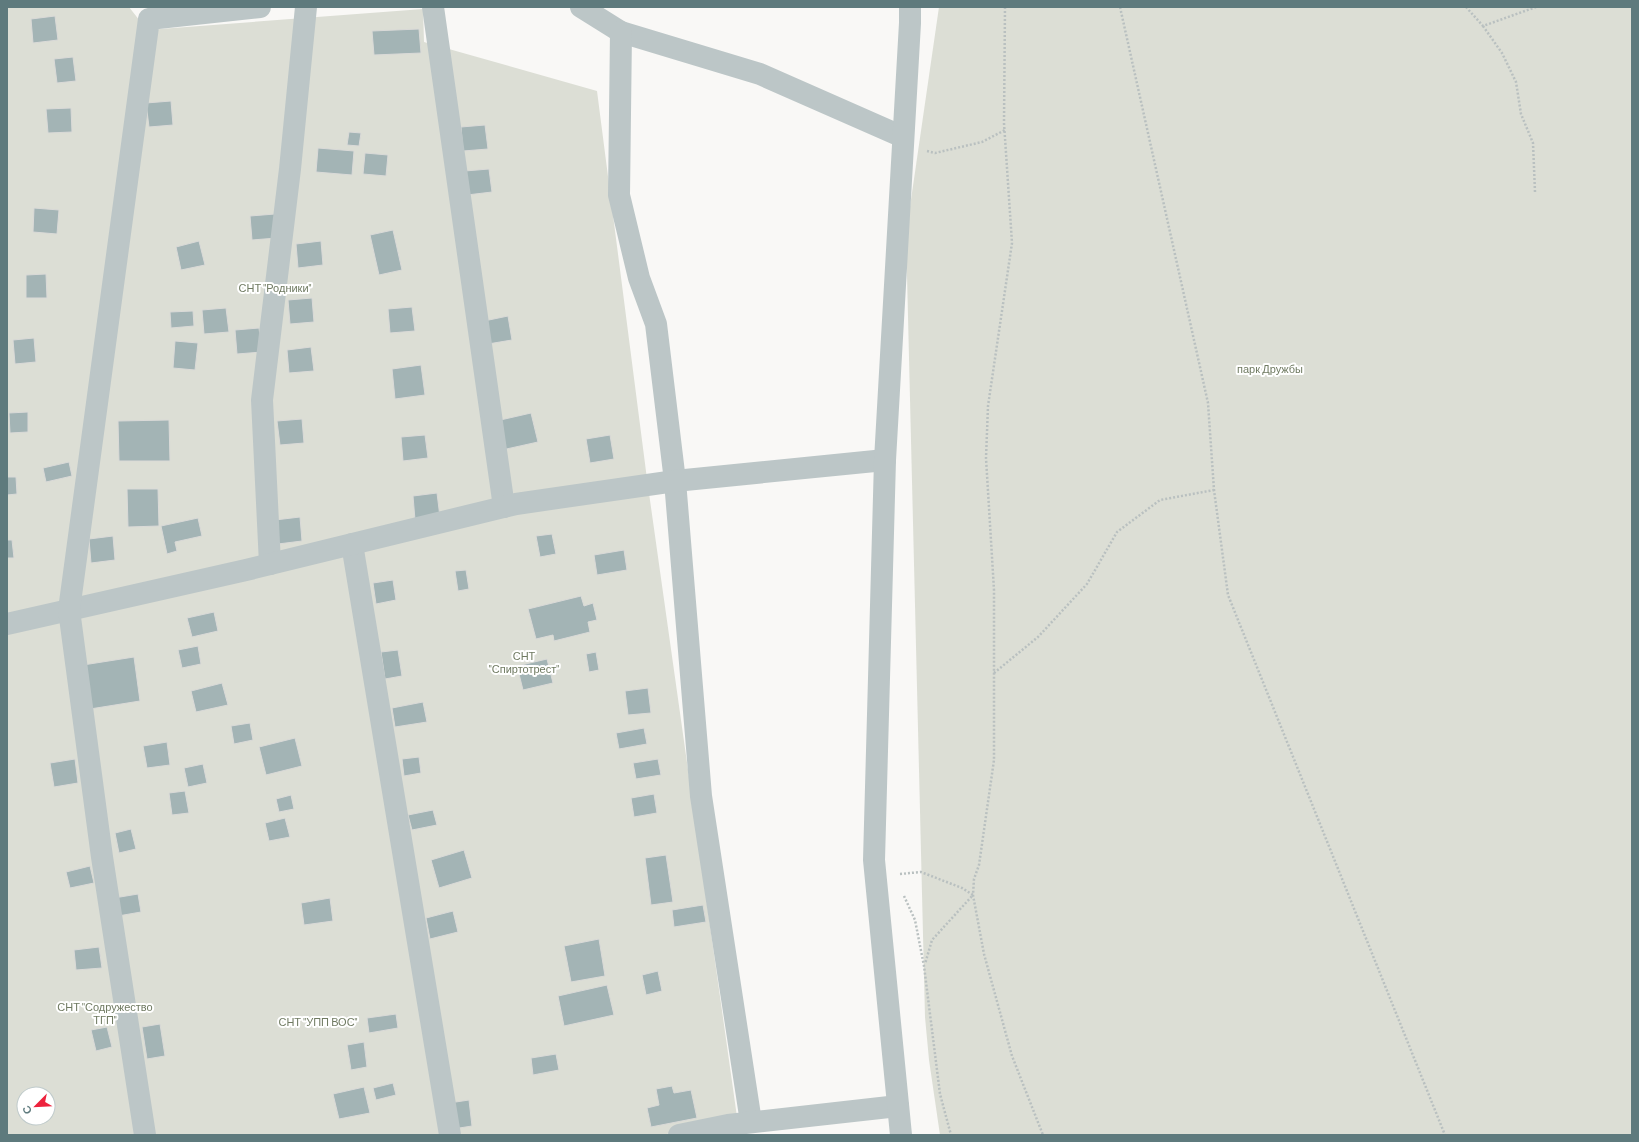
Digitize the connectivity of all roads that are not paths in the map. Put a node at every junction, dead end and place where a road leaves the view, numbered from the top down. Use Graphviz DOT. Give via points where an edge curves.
graph roads {
  1 [pos="260,7"];
  2 [pos="306,7"];
  3 [pos="433,7"];
  4 [pos="581,7"];
  5 [pos="910,7"];
  6 [pos="621,32"];
  7 [pos="903,137"];
  8 [pos="885,460"];
  9 [pos="675,481"];
  10 [pos="504,507"];
  11 [pos="352,544"];
  12 [pos="270,564"];
  13 [pos="69,610"];
  14 [pos="7,624"];
  15 [pos="898,1106"];
  16 [pos="751,1122"];
  17 [pos="146,1135"];
  18 [pos="450,1135"];
  19 [pos="679,1135"];
  20 [pos="901,1135"];
  1 -- 13 [label="street" via="149,19"];
  2 -- 12 [label="street" via="290,169 262,400"];
  3 -- 10 [label="street"];
  4 -- 6 [label="street"];
  5 -- 7 [label="street"];
  6 -- 7 [label="street" via="760,74"];
  6 -- 9 [label="street" via="619,195 640,278 656,324"];
  7 -- 8 [label="street"];
  8 -- 9 [label="street"];
  8 -- 15 [label="street" via="874,860"];
  9 -- 10 [label="street"];
  9 -- 16 [label="street" via="701,796"];
  10 -- 11 [label="street"];
  11 -- 12 [label="street"];
  11 -- 18 [label="street"];
  12 -- 13 [label="street"];
  13 -- 14 [label="street"];
  13 -- 17 [label="street" via="102,858"];
  15 -- 16 [label="street"];
  15 -- 20 [label="street"];
  16 -- 19 [label="street"];
}
